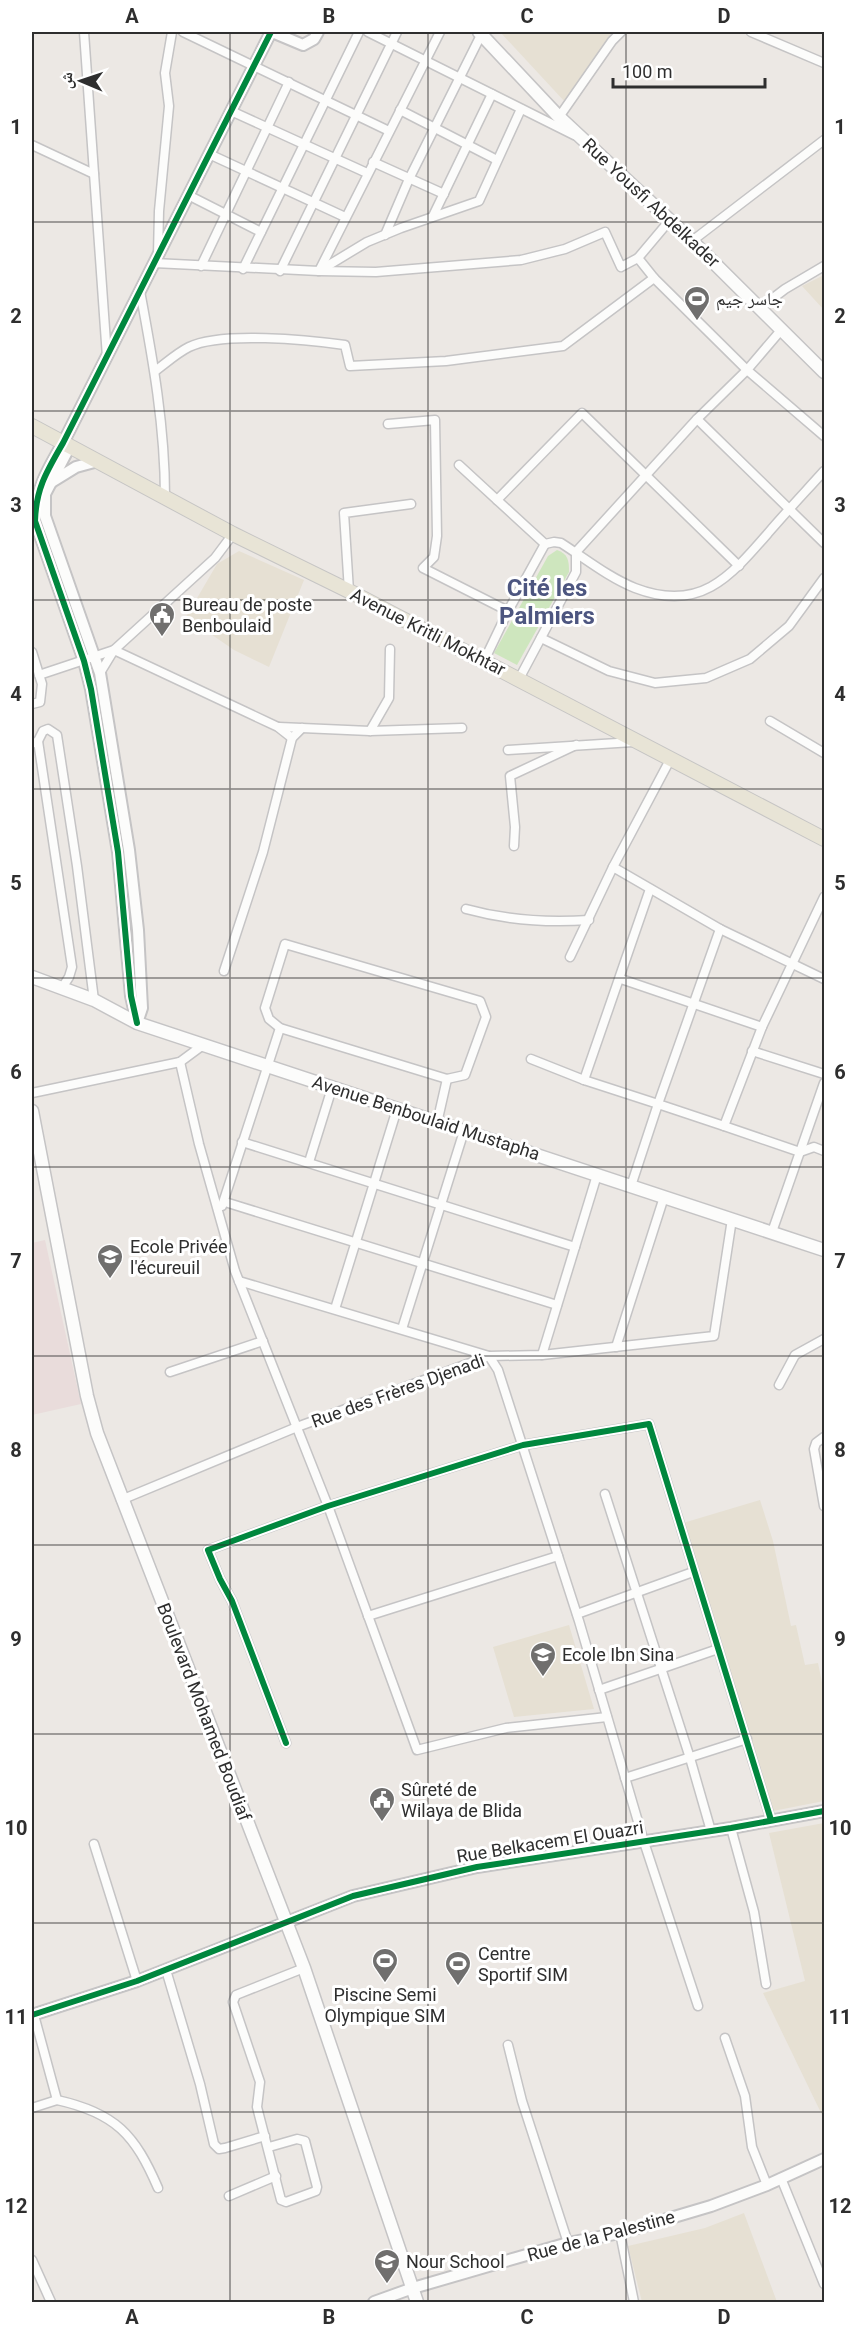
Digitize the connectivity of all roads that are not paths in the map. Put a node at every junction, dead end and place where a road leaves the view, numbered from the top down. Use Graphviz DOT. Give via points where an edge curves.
graph roads {
  1 [pos="84,32"];
  2 [pos="172,32"];
  3 [pos="183,32"];
  4 [pos="271,32"];
  5 [pos="318,32"];
  6 [pos="359,32"];
  7 [pos="368,32"];
  8 [pos="397,32"];
  9 [pos="440,32"];
  10 [pos="621,32"];
  11 [pos="751,32"];
  12 [pos="480,33"];
  13 [pos="391,43"];
  14 [pos="425,60"];
  15 [pos="825,63"];
  16 [pos="254,65"];
  17 [pos="459,78"];
  18 [pos="289,82"];
  19 [pos="492,94"];
  20 [pos="326,100"];
  21 [pos="521,109"];
  22 [pos="400,110"];
  23 [pos="231,111"];
  24 [pos="356,115"];
  25 [pos="560,117"];
  26 [pos="268,127"];
  27 [pos="434,128"];
  28 [pos="389,131"];
  29 [pos="825,140"];
  30 [pos="586,141"];
  31 [pos="304,144"];
  32 [pos="32,145"];
  33 [pos="467,145"];
  34 [pos="209,154"];
  35 [pos="335,158"];
  36 [pos="497,160"];
  37 [pos="373,162"];
  38 [pos="246,171"];
  39 [pos="368,173"];
  40 [pos="94,174"];
  41 [pos="409,179"];
  42 [pos="282,188"];
  43 [pos="188,195"];
  44 [pos="444,195"];
  45 [pos="313,203"];
  46 [pos="226,214"];
  47 [pos="433,216"];
  48 [pos="345,217"];
  49 [pos="670,220"];
  50 [pos="261,232"];
  51 [pos="385,235"];
  52 [pos="692,241"];
  53 [pos="638,258"];
  54 [pos="156,259"];
  55 [pos="201,266"];
  56 [pos="825,266"];
  57 [pos="243,269"];
  58 [pos="280,271"];
  59 [pos="319,271"];
  60 [pos="654,279"];
  61 [pos="140,291"];
  62 [pos="760,308"];
  63 [pos="782,329"];
  64 [pos="107,357"];
  65 [pos="747,370"];
  66 [pos="155,371"];
  67 [pos="825,372"];
  68 [pos="697,418"];
  69 [pos="388,424"];
  70 [pos="32,426"];
  71 [pos="825,436"];
  72 [pos="66,445"];
  73 [pos="98,461"];
  74 [pos="459,465"];
  75 [pos="825,471"];
  76 [pos="646,475"];
  77 [pos="49,483"];
  78 [pos="165,497"];
  79 [pos="497,500"];
  80 [pos="411,504"];
  81 [pos="790,508"];
  82 [pos="32,509"];
  83 [pos="35,520"];
  84 [pos="233,534"];
  85 [pos="825,543"];
  86 [pos="545,544"];
  87 [pos="576,552"];
  88 [pos="739,566"];
  89 [pos="825,578"];
  90 [pos="349,591"];
  91 [pos="508,611"];
  92 [pos="541,638"];
  93 [pos="390,649"];
  94 [pos="114,650"];
  95 [pos="32,652"];
  96 [pos="90,659"];
  97 [pos="484,661"];
  98 [pos="100,673"];
  99 [pos="39,675"];
  100 [pos="519,679"];
  101 [pos="32,704"];
  102 [pos="770,722"];
  103 [pos="278,727"];
  104 [pos="302,728"];
  105 [pos="462,728"];
  106 [pos="370,731"];
  107 [pos="292,738"];
  108 [pos="640,741"];
  109 [pos="35,743"];
  110 [pos="576,745"];
  111 [pos="507,750"];
  112 [pos="825,753"];
  113 [pos="671,758"];
  114 [pos="825,839"];
  115 [pos="514,846"];
  116 [pos="613,867"];
  117 [pos="650,889"];
  118 [pos="825,897"];
  119 [pos="466,909"];
  120 [pos="589,920"];
  121 [pos="720,929"];
  122 [pos="570,957"];
  123 [pos="791,964"];
  124 [pos="224,971"];
  125 [pos="32,977"];
  126 [pos="825,979"];
  127 [pos="621,980"];
  128 [pos="62,988"];
  129 [pos="94,1000"];
  130 [pos="694,1004"];
  131 [pos="137,1023"];
  132 [pos="762,1027"];
  133 [pos="280,1028"];
  134 [pos="203,1045"];
  135 [pos="752,1051"];
  136 [pos="531,1059"];
  137 [pos="180,1062"];
  138 [pos="266,1066"];
  139 [pos="825,1074"];
  140 [pos="447,1078"];
  141 [pos="584,1080"];
  142 [pos="825,1083"];
  143 [pos="333,1088"];
  144 [pos="32,1093"];
  145 [pos="658,1104"];
  146 [pos="397,1109"];
  147 [pos="32,1111"];
  148 [pos="437,1123"];
  149 [pos="724,1126"];
  150 [pos="464,1131"];
  151 [pos="242,1142"];
  152 [pos="825,1151"];
  153 [pos="800,1152"];
  154 [pos="309,1162"];
  155 [pos="597,1175"];
  156 [pos="373,1182"];
  157 [pos="631,1186"];
  158 [pos="664,1197"];
  159 [pos="225,1202"];
  160 [pos="441,1204"];
  161 [pos="218,1211"];
  162 [pos="732,1219"];
  163 [pos="772,1232"];
  164 [pos="354,1241"];
  165 [pos="575,1247"];
  166 [pos="825,1250"];
  167 [pos="422,1263"];
  168 [pos="239,1281"];
  169 [pos="557,1305"];
  170 [pos="335,1309"];
  171 [pos="402,1329"];
  172 [pos="825,1339"];
  173 [pos="263,1341"];
  174 [pos="616,1347"];
  175 [pos="542,1355"];
  176 [pos="489,1356"];
  177 [pos="170,1372"];
  178 [pos="779,1384"];
  179 [pos="297,1427"];
  180 [pos="825,1437"];
  181 [pos="523,1445"];
  182 [pos="605,1494"];
  183 [pos="121,1500"];
  184 [pos="328,1506"];
  185 [pos="825,1506"];
  186 [pos="558,1556"];
  187 [pos="693,1572"];
  188 [pos="635,1593"];
  189 [pos="577,1614"];
  190 [pos="368,1616"];
  191 [pos="718,1649"];
  192 [pos="662,1668"];
  193 [pos="599,1690"];
  194 [pos="607,1717"];
  195 [pos="747,1739"];
  196 [pos="286,1743"];
  197 [pos="690,1758"];
  198 [pos="625,1778"];
  199 [pos="825,1811"];
  200 [pos="771,1820"];
  201 [pos="731,1828"];
  202 [pos="711,1831"];
  203 [pos="644,1842"];
  204 [pos="94,1844"];
  205 [pos="286,1921"];
  206 [pos="304,1968"];
  207 [pos="166,1970"];
  208 [pos="136,1981"];
  209 [pos="766,1984"];
  210 [pos="698,2006"];
  211 [pos="33,2015"];
  212 [pos="725,2038"];
  213 [pos="508,2045"];
  214 [pos="57,2100"];
  215 [pos="32,2108"];
  216 [pos="265,2136"];
  217 [pos="268,2147"];
  218 [pos="825,2159"];
  219 [pos="276,2176"];
  220 [pos="781,2178"];
  221 [pos="767,2185"];
  222 [pos="158,2188"];
  223 [pos="229,2196"];
  224 [pos="621,2233"];
  225 [pos="568,2243"];
  226 [pos="32,2260"];
  227 [pos="825,2284"];
  228 [pos="413,2288"];
  229 [pos="51,2302"];
  230 [pos="374,2302"];
  231 [pos="417,2302"];
  232 [pos="634,2302"];
  1 -- 40 [label="street"];
  2 -- 54 [label="street" via="165,73 169,106"];
  3 -- 16 [label="street"];
  4 -- 5 [label="street" via="303,45"];
  4 -- 16 [label="street"];
  6 -- 20 [label="street"];
  7 -- 13 [label="street"];
  8 -- 13 [label="street"];
  9 -- 14 [label="street"];
  10 -- 25 [label="street"];
  11 -- 15 [label="street"];
  12 -- 17 [label="street"];
  12 -- 25 [label="main road, Rue Yousfi Abdelkader"];
  13 -- 14 [label="street"];
  13 -- 24 [label="street"];
  14 -- 17 [label="street"];
  14 -- 22 [label="street"];
  16 -- 18 [label="street"];
  16 -- 23 [label="street"];
  17 -- 19 [label="street"];
  17 -- 27 [label="street"];
  18 -- 20 [label="street"];
  18 -- 26 [label="street"];
  19 -- 21 [label="street"];
  19 -- 33 [label="street"];
  20 -- 24 [label="street"];
  20 -- 31 [label="street"];
  21 -- 30 [label="street"];
  21 -- 36 [label="street"];
  22 -- 27 [label="street"];
  22 -- 28 [label="street"];
  23 -- 26 [label="street"];
  23 -- 34 [label="street"];
  24 -- 28 [label="street"];
  24 -- 35 [label="street"];
  25 -- 30 [label="main road, Rue Yousfi Abdelkader"];
  26 -- 31 [label="street"];
  26 -- 38 [label="street"];
  27 -- 33 [label="street"];
  27 -- 41 [label="street"];
  28 -- 37 [label="street"];
  29 -- 52 [label="street"];
  30 -- 49 [label="main road, Rue Yousfi Abdelkader"];
  31 -- 35 [label="street"];
  31 -- 42 [label="street"];
  32 -- 40 [label="street"];
  33 -- 36 [label="street"];
  33 -- 44 [label="street"];
  34 -- 38 [label="street"];
  34 -- 43 [label="street"];
  35 -- 39 [label="street"];
  35 -- 45 [label="street"];
  36 -- 47 [label="street" via="479,201"];
  37 -- 39 [label="street"];
  37 -- 41 [label="street"];
  38 -- 42 [label="street"];
  38 -- 46 [label="street"];
  39 -- 48 [label="street"];
  40 -- 64 [label="street"];
  41 -- 44 [label="street"];
  41 -- 51 [label="street"];
  42 -- 45 [label="street"];
  42 -- 50 [label="street"];
  43 -- 46 [label="street"];
  43 -- 54 [label="street"];
  44 -- 47 [label="street"];
  45 -- 48 [label="street"];
  45 -- 58 [label="street"];
  46 -- 50 [label="street"];
  46 -- 55 [label="street"];
  47 -- 51 [label="street"];
  48 -- 59 [label="street"];
  49 -- 52 [label="main road, Rue Yousfi Abdelkader"];
  49 -- 53 [label="street"];
  50 -- 57 [label="street"];
  51 -- 59 [label="street"];
  52 -- 62 [label="main road, Rue Yousfi Abdelkader"];
  53 -- 59 [label="street" via="621,267 605,232 565,249 521,260 376,272"];
  53 -- 60 [label="street"];
  54 -- 55 [label="street"];
  54 -- 61 [label="street"];
  55 -- 57 [label="street"];
  56 -- 62 [label="street" via="785,288"];
  57 -- 58 [label="street"];
  58 -- 59 [label="street"];
  60 -- 65 [label="street"];
  60 -- 66 [label="street" via="563,346 446,361 350,366 345,345 307,339 208,341 189,346"];
  61 -- 64 [label="street"];
  61 -- 66 [label="street"];
  62 -- 63 [label="main road, Rue Yousfi Abdelkader"];
  63 -- 65 [label="street"];
  63 -- 67 [label="main road, Rue Yousfi Abdelkader"];
  64 -- 72 [label="street"];
  65 -- 68 [label="street"];
  65 -- 71 [label="street"];
  66 -- 78 [label="street" via="165,452"];
  68 -- 76 [label="street"];
  68 -- 81 [label="street"];
  69 -- 91 [label="street" via="435,420 436,536 434,557 423,568"];
  70 -- 72 [label="main road, Avenue Kritli Mokhtar"];
  72 -- 73 [label="main road, Avenue Kritli Mokhtar"];
  72 -- 77 [label="street"];
  72 -- 83 [label="street" via="42,480"];
  73 -- 77 [label="street" via="76,467"];
  73 -- 78 [label="main road, Avenue Kritli Mokhtar"];
  74 -- 79 [label="street"];
  75 -- 81 [label="street"];
  76 -- 79 [label="street" via="582,413"];
  76 -- 87 [label="street"];
  76 -- 88 [label="street"];
  77 -- 96 [label="street" via="45,516"];
  78 -- 84 [label="main road, Avenue Kritli Mokhtar"];
  79 -- 86 [label="street"];
  80 -- 90 [label="street" via="344,513"];
  81 -- 85 [label="street"];
  81 -- 88 [label="street"];
  82 -- 83 [label="street"];
  83 -- 96 [label="street"];
  84 -- 90 [label="main road, Avenue Kritli Mokhtar"];
  84 -- 94 [label="street" via="215,558"];
  86 -- 87 [label="street" via="561,543"];
  86 -- 91 [label="street"];
  87 -- 88 [label="street" via="609,576 664,596 692,595 718,584"];
  87 -- 92 [label="street" via="576,572"];
  89 -- 92 [label="street" via="789,626 750,659 706,678 643,680 609,671"];
  90 -- 97 [label="main road, Avenue Kritli Mokhtar"];
  91 -- 97 [label="street"];
  92 -- 100 [label="street"];
  93 -- 106 [label="street" via="389,698"];
  94 -- 96 [label="street"];
  94 -- 98 [label="street"];
  94 -- 103 [label="street"];
  95 -- 99 [label="street"];
  96 -- 98 [label="street"];
  96 -- 99 [label="street"];
  96 -- 131 [label="street" via="118,852"];
  97 -- 100 [label="main road, Avenue Kritli Mokhtar"];
  98 -- 131 [label="street" via="138,930 142,1008"];
  99 -- 101 [label="street" via="42,697"];
  100 -- 108 [label="main road, Avenue Kritli Mokhtar"];
  102 -- 112 [label="street"];
  103 -- 104 [label="street"];
  103 -- 107 [label="street"];
  104 -- 106 [label="street"];
  104 -- 107 [label="street"];
  105 -- 106 [label="street"];
  107 -- 124 [label="street" via="263,852"];
  108 -- 110 [label="street"];
  108 -- 113 [label="main road, Avenue Kritli Mokhtar"];
  109 -- 128 [label="street" via="72,967"];
  109 -- 129 [label="street" via="48,729 57,735"];
  110 -- 111 [label="street"];
  110 -- 115 [label="street" via="510,776"];
  113 -- 114 [label="main road, Avenue Kritli Mokhtar"];
  113 -- 116 [label="street"];
  116 -- 117 [label="street"];
  116 -- 120 [label="street"];
  117 -- 121 [label="street"];
  117 -- 127 [label="street"];
  118 -- 123 [label="street"];
  119 -- 120 [label="street" via="496,917"];
  120 -- 122 [label="street"];
  121 -- 123 [label="street"];
  121 -- 130 [label="street"];
  123 -- 126 [label="street"];
  123 -- 132 [label="street"];
  125 -- 128 [label="main road, Avenue Benboulaid Mustapha"];
  127 -- 130 [label="street"];
  127 -- 141 [label="street"];
  128 -- 129 [label="main road, Avenue Benboulaid Mustapha"];
  129 -- 131 [label="main road, Avenue Benboulaid Mustapha"];
  130 -- 132 [label="street"];
  130 -- 145 [label="street"];
  131 -- 134 [label="main road, Avenue Benboulaid Mustapha"];
  132 -- 135 [label="street"];
  133 -- 138 [label="street"];
  133 -- 140 [label="street"];
  133 -- 140 [label="street" via="269,1019 266,1008 282,948 288,944 480,1001 486,1017 465,1075"];
  134 -- 137 [label="street"];
  134 -- 138 [label="main road, Avenue Benboulaid Mustapha"];
  135 -- 139 [label="street"];
  135 -- 149 [label="street"];
  136 -- 141 [label="street"];
  137 -- 144 [label="street"];
  137 -- 161 [label="street"];
  138 -- 143 [label="main road, Avenue Benboulaid Mustapha"];
  138 -- 151 [label="street"];
  140 -- 148 [label="street"];
  141 -- 145 [label="street"];
  142 -- 153 [label="street"];
  143 -- 146 [label="main road, Avenue Benboulaid Mustapha"];
  143 -- 154 [label="street"];
  145 -- 149 [label="street"];
  145 -- 157 [label="street"];
  146 -- 148 [label="main road, Avenue Benboulaid Mustapha"];
  146 -- 156 [label="street"];
  147 -- 183 [label="main road, Boulevard Mohamed Boudiaf" via="87,1396"];
  148 -- 150 [label="main road, Avenue Benboulaid Mustapha"];
  149 -- 153 [label="street"];
  150 -- 155 [label="main road, Avenue Benboulaid Mustapha"];
  150 -- 160 [label="street"];
  151 -- 154 [label="street"];
  151 -- 159 [label="street"];
  152 -- 153 [label="street" via="814,1147"];
  153 -- 163 [label="street"];
  154 -- 156 [label="street"];
  155 -- 157 [label="main road, Avenue Benboulaid Mustapha"];
  155 -- 165 [label="street"];
  156 -- 160 [label="street"];
  156 -- 164 [label="street"];
  157 -- 158 [label="main road, Avenue Benboulaid Mustapha"];
  158 -- 162 [label="main road, Avenue Benboulaid Mustapha"];
  158 -- 174 [label="street"];
  159 -- 161 [label="street"];
  159 -- 164 [label="street"];
  160 -- 165 [label="street"];
  160 -- 167 [label="street"];
  161 -- 168 [label="street"];
  162 -- 163 [label="main road, Avenue Benboulaid Mustapha"];
  162 -- 174 [label="street, Rue des Frères Djenadi" via="714,1336"];
  163 -- 166 [label="main road, Avenue Benboulaid Mustapha"];
  164 -- 167 [label="street"];
  164 -- 170 [label="street"];
  165 -- 169 [label="street"];
  167 -- 169 [label="street"];
  167 -- 171 [label="street"];
  168 -- 170 [label="street"];
  168 -- 173 [label="street"];
  169 -- 175 [label="street"];
  170 -- 171 [label="street"];
  171 -- 176 [label="street"];
  172 -- 178 [label="street" via="795,1355"];
  173 -- 177 [label="street"];
  173 -- 179 [label="street"];
  174 -- 175 [label="street, Rue des Frères Djenadi"];
  175 -- 176 [label="street, Rue des Frères Djenadi"];
  176 -- 179 [label="street, Rue des Frères Djenadi"];
  176 -- 181 [label="street" via="498,1370"];
  179 -- 183 [label="street, Rue des Frères Djenadi"];
  179 -- 184 [label="street"];
  180 -- 185 [label="street" via="814,1449"];
  181 -- 184 [label="street"];
  181 -- 186 [label="street"];
  181 -- 187 [label="street" via="649,1424"];
  182 -- 188 [label="street"];
  183 -- 205 [label="main road, Boulevard Mohamed Boudiaf"];
  184 -- 190 [label="street"];
  184 -- 196 [label="street" via="208,1550 232,1601"];
  186 -- 189 [label="street"];
  186 -- 190 [label="street"];
  187 -- 188 [label="street"];
  187 -- 191 [label="street"];
  188 -- 189 [label="street"];
  188 -- 192 [label="street"];
  189 -- 193 [label="street"];
  190 -- 194 [label="street" via="417,1750 506,1728"];
  191 -- 192 [label="street"];
  191 -- 195 [label="street"];
  192 -- 193 [label="street"];
  192 -- 197 [label="street"];
  193 -- 194 [label="street"];
  194 -- 198 [label="street"];
  195 -- 197 [label="street"];
  195 -- 200 [label="street"];
  197 -- 198 [label="street"];
  197 -- 202 [label="street"];
  198 -- 203 [label="street"];
  199 -- 200 [label="street, Rue Belkacem El Ouazri"];
  200 -- 201 [label="street, Rue Belkacem El Ouazri"];
  201 -- 202 [label="street, Rue Belkacem El Ouazri"];
  201 -- 209 [label="street" via="754,1912"];
  202 -- 203 [label="street, Rue Belkacem El Ouazri"];
  203 -- 205 [label="street, Rue Belkacem El Ouazri" via="477,1867 354,1896"];
  203 -- 210 [label="street"];
  204 -- 208 [label="street"];
  205 -- 206 [label="main road, Boulevard Mohamed Boudiaf"];
  205 -- 207 [label="street, Rue Belkacem El Ouazri"];
  206 -- 216 [label="street" via="232,1999 260,2082 257,2107"];
  206 -- 228 [label="main road, Boulevard Mohamed Boudiaf"];
  207 -- 208 [label="street, Rue Belkacem El Ouazri"];
  207 -- 216 [label="street" via="214,2144 219,2149"];
  208 -- 211 [label="street, Rue Belkacem El Ouazri"];
  211 -- 214 [label="street"];
  212 -- 221 [label="street" via="746,2096 752,2147"];
  213 -- 225 [label="street"];
  214 -- 215 [label="street"];
  214 -- 222 [label="street" via="83,2106 126,2133 142,2153"];
  216 -- 217 [label="street"];
  217 -- 219 [label="street"];
  217 -- 219 [label="street" via="297,2139 305,2142 317,2189 283,2201"];
  218 -- 220 [label="street, Rue de la Palestine"];
  219 -- 223 [label="street"];
  220 -- 221 [label="street, Rue de la Palestine"];
  220 -- 227 [label="street"];
  221 -- 224 [label="street, Rue de la Palestine"];
  224 -- 225 [label="street, Rue de la Palestine"];
  224 -- 232 [label="street"];
  225 -- 228 [label="street, Rue de la Palestine"];
  226 -- 229 [label="street"];
  228 -- 230 [label="street, Rue de la Palestine"];
  228 -- 231 [label="main road, Boulevard Mohamed Boudiaf"];
}
